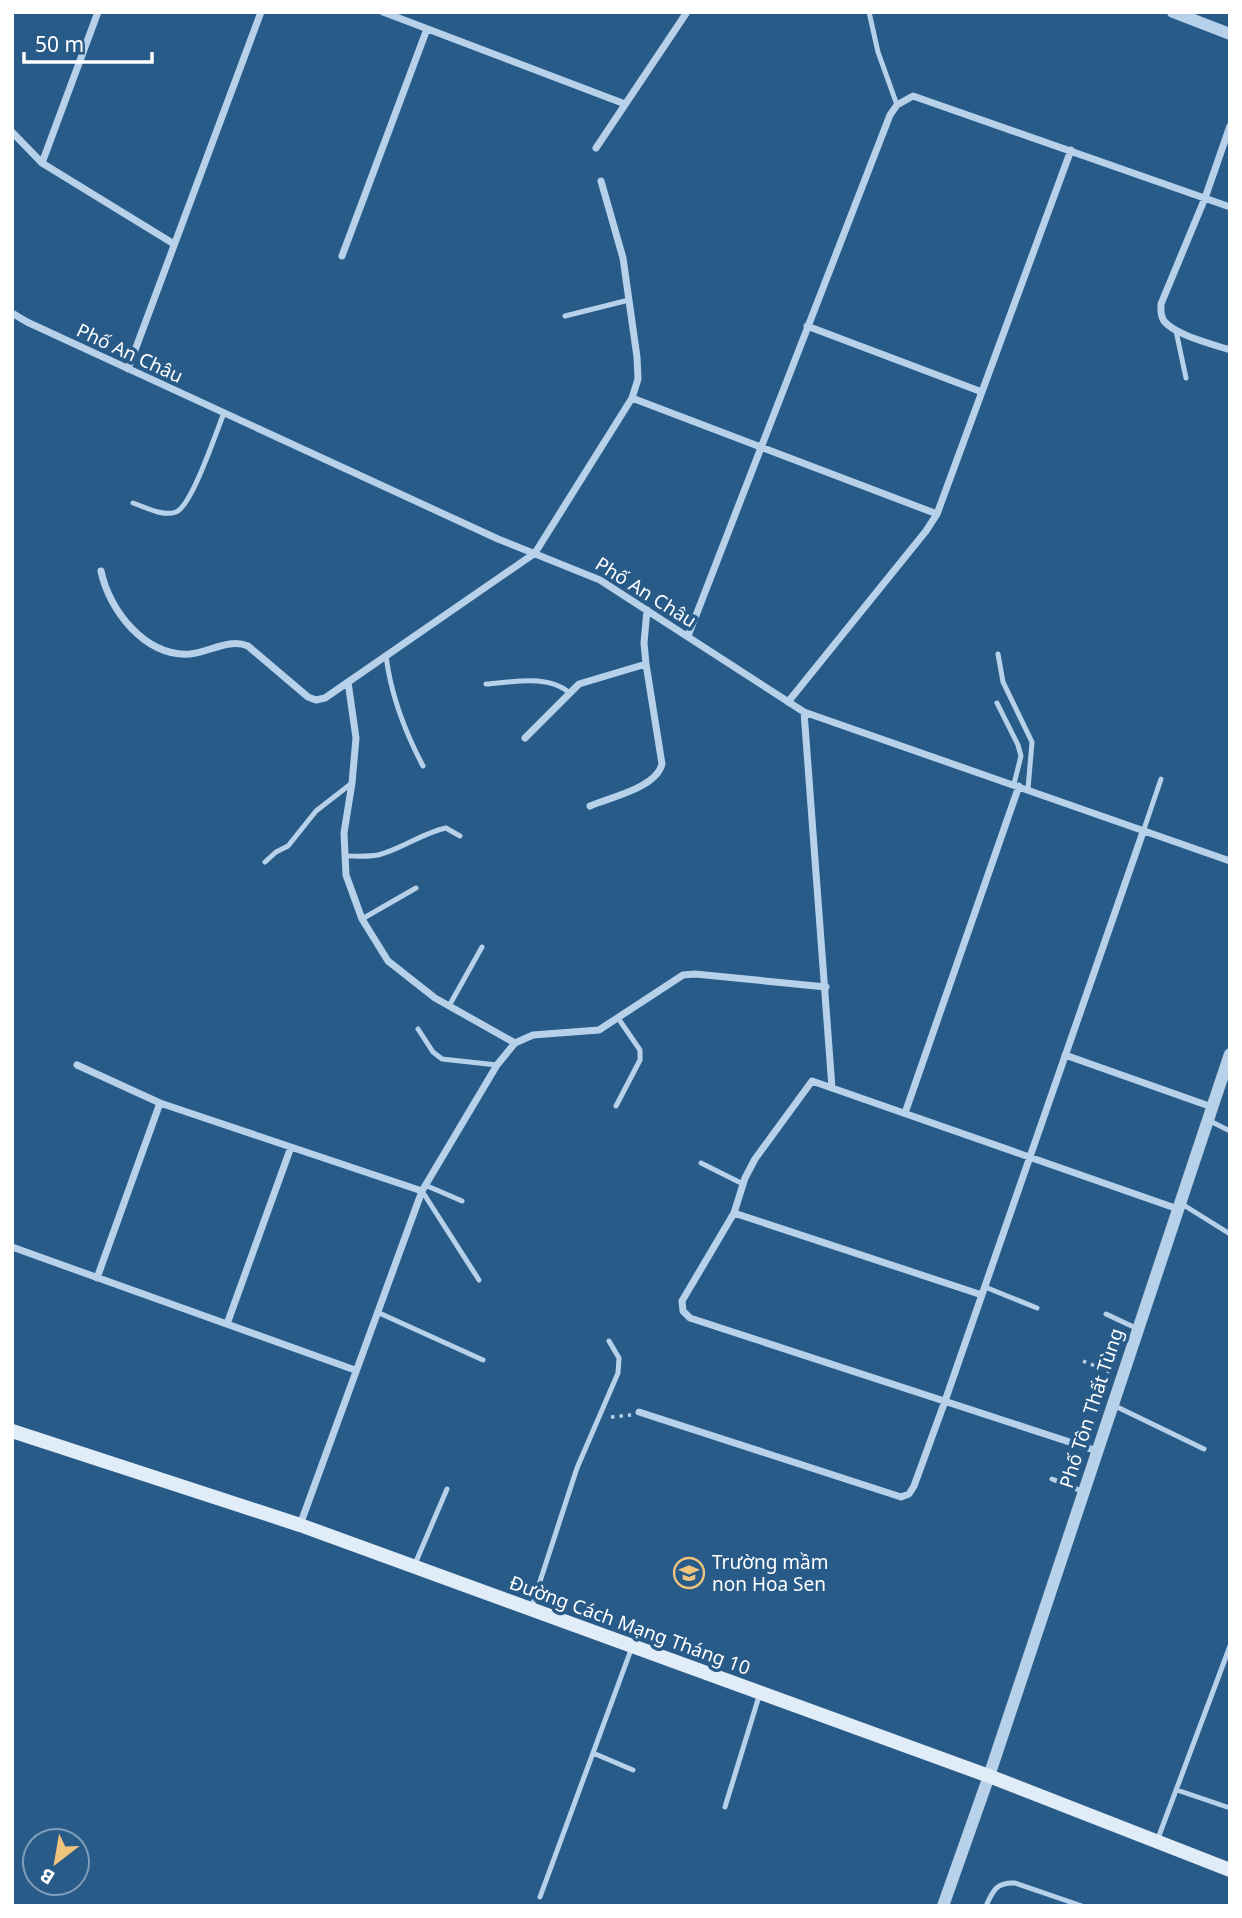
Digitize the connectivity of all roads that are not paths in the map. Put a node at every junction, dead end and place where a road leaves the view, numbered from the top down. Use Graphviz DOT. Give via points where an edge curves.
graph roads {
  1 [pos="99,12"];
  2 [pos="261,12"];
  3 [pos="383,12"];
  4 [pos="687,12"];
  5 [pos="869,12"];
  6 [pos="1173,12"];
  7 [pos="427,29"];
  8 [pos="1230,33"];
  9 [pos="625,104"];
  10 [pos="897,105"];
  11 [pos="1230,126"];
  12 [pos="12,132"];
  13 [pos="596,148"];
  14 [pos="1071,150"];
  15 [pos="42,163"];
  16 [pos="601,181"];
  17 [pos="1205,198"];
  18 [pos="1230,207"];
  19 [pos="174,244"];
  20 [pos="342,256"];
  21 [pos="629,300"];
  22 [pos="12,313"];
  23 [pos="565,316"];
  24 [pos="807,326"];
  25 [pos="1176,331"];
  26 [pos="1230,350"];
  27 [pos="128,369"];
  28 [pos="1186,378"];
  29 [pos="982,391"];
  30 [pos="632,398"];
  31 [pos="224,413"];
  32 [pos="761,446"];
  33 [pos="133,503"];
  34 [pos="937,514"];
  35 [pos="535,553"];
  36 [pos="101,571"];
  37 [pos="648,610"];
  38 [pos="688,636"];
  39 [pos="998,654"];
  40 [pos="386,656"];
  41 [pos="646,664"];
  42 [pos="348,682"];
  43 [pos="486,684"];
  44 [pos="570,693"];
  45 [pos="788,702"];
  46 [pos="997,703"];
  47 [pos="804,712"];
  48 [pos="525,738"];
  49 [pos="423,766"];
  50 [pos="1161,779"];
  51 [pos="352,783"];
  52 [pos="1016,785"];
  53 [pos="1028,789"];
  54 [pos="590,806"];
  55 [pos="1143,832"];
  56 [pos="460,836"];
  57 [pos="345,856"];
  58 [pos="1230,860"];
  59 [pos="265,862"];
  60 [pos="416,888"];
  61 [pos="362,919"];
  62 [pos="482,947"];
  63 [pos="826,987"];
  64 [pos="449,1006"];
  65 [pos="618,1018"];
  66 [pos="418,1029"];
  67 [pos="515,1043"];
  68 [pos="1230,1054"];
  69 [pos="1065,1055"];
  70 [pos="77,1065"];
  71 [pos="497,1065"];
  72 [pos="1227,1068"];
  73 [pos="832,1088"];
  74 [pos="160,1104"];
  75 [pos="616,1106"];
  76 [pos="905,1113"];
  77 [pos="1210,1113"];
  78 [pos="1230,1131"];
  79 [pos="291,1147"];
  80 [pos="1030,1157"];
  81 [pos="701,1163"];
  82 [pos="743,1184"];
  83 [pos="424,1188"];
  84 [pos="462,1202"];
  85 [pos="1179,1206"];
  86 [pos="734,1213"];
  87 [pos="1230,1234"];
  88 [pos="12,1247"];
  89 [pos="97,1278"];
  90 [pos="479,1280"];
  91 [pos="985,1286"];
  92 [pos="982,1295"];
  93 [pos="1037,1308"];
  94 [pos="377,1312"];
  95 [pos="1105,1314"];
  96 [pos="227,1324"];
  97 [pos="1138,1329"];
  98 [pos="609,1341"];
  99 [pos="483,1360"];
  100 [pos="355,1370"];
  101 [pos="945,1401"];
  102 [pos="1113,1405"];
  103 [pos="639,1412"];
  104 [pos="12,1431"];
  105 [pos="1204,1449"];
  106 [pos="1097,1451"];
  107 [pos="1052,1479"];
  108 [pos="447,1489"];
  109 [pos="1084,1492"];
  110 [pos="300,1525"];
  111 [pos="414,1567"];
  112 [pos="531,1609"];
  113 [pos="633,1646"];
  114 [pos="1230,1646"];
  115 [pos="760,1692"];
  116 [pos="593,1754"];
  117 [pos="633,1770"];
  118 [pos="989,1776"];
  119 [pos="1177,1790"];
  120 [pos="725,1807"];
  121 [pos="1230,1808"];
  122 [pos="1157,1841"];
  123 [pos="1230,1870"];
  124 [pos="540,1896"];
  125 [pos="943,1906"];
  126 [pos="986,1906"];
  127 [pos="1083,1906"];
  1 -- 15 [label="street"];
  2 -- 19 [label="street"];
  3 -- 7 [label="street"];
  4 -- 9 [label="street"];
  5 -- 10 [label="lane"];
  6 -- 8 [label="street"];
  7 -- 9 [label="street"];
  7 -- 20 [label="street"];
  9 -- 13 [label="street"];
  10 -- 14 [label="street" via="913,96"];
  10 -- 24 [label="street"];
  11 -- 17 [label="street"];
  12 -- 15 [label="street"];
  14 -- 17 [label="street"];
  14 -- 29 [label="street"];
  15 -- 19 [label="street"];
  16 -- 21 [label="street" via="623,258"];
  17 -- 18 [label="street"];
  17 -- 25 [label="street" via="1161,304 1161,315"];
  19 -- 27 [label="street"];
  21 -- 23 [label="lane"];
  21 -- 30 [label="street" via="638,379"];
  22 -- 27 [label="street, Phố An Châu"];
  24 -- 29 [label="street"];
  24 -- 32 [label="street"];
  25 -- 26 [label="street"];
  25 -- 28 [label="lane"];
  27 -- 31 [label="street, Phố An Châu"];
  29 -- 34 [label="street"];
  30 -- 32 [label="street"];
  30 -- 35 [label="street"];
  31 -- 33 [label="lane" via="190,498 179,511 162,512"];
  31 -- 35 [label="street, Phố An Châu"];
  32 -- 34 [label="street"];
  32 -- 38 [label="street"];
  34 -- 45 [label="street"];
  35 -- 37 [label="street, Phố An Châu" via="582,571"];
  35 -- 40 [label="street"];
  36 -- 42 [label="street" via="117,610 152,644 190,654 240,642 316,700"];
  37 -- 38 [label="street, Phố An Châu"];
  37 -- 41 [label="street"];
  38 -- 45 [label="street, Phố An Châu"];
  39 -- 53 [label="lane" via="1003,682 1032,742"];
  40 -- 42 [label="street"];
  40 -- 49 [label="lane" via="405,730"];
  41 -- 44 [label="street" via="579,684"];
  41 -- 54 [label="street" via="660,772 646,784"];
  42 -- 51 [label="street" via="356,738"];
  43 -- 44 [label="lane" via="547,681"];
  44 -- 48 [label="street"];
  45 -- 47 [label="street, Phố An Châu"];
  46 -- 52 [label="lane" via="1021,756"];
  47 -- 52 [label="street, Phố An Châu"];
  47 -- 63 [label="street"];
  50 -- 55 [label="lane"];
  51 -- 57 [label="street"];
  51 -- 59 [label="lane" via="316,811 288,846"];
  52 -- 53 [label="street, Phố An Châu"];
  52 -- 76 [label="street"];
  53 -- 55 [label="street, Phố An Châu"];
  55 -- 58 [label="street, Phố An Châu"];
  55 -- 69 [label="street"];
  56 -- 57 [label="lane" via="446,828 381,854"];
  57 -- 61 [label="street" via="346,876"];
  60 -- 61 [label="lane"];
  61 -- 64 [label="street" via="388,961"];
  62 -- 64 [label="lane"];
  63 -- 65 [label="street" via="683,975"];
  63 -- 73 [label="street"];
  64 -- 67 [label="street"];
  65 -- 67 [label="street" via="589,1033 542,1033"];
  65 -- 75 [label="lane" via="641,1054"];
  66 -- 71 [label="lane" via="442,1059"];
  67 -- 71 [label="street"];
  68 -- 72 [label="street, Phố Tôn Thất Tùng"];
  69 -- 77 [label="street"];
  69 -- 80 [label="street"];
  70 -- 74 [label="street"];
  71 -- 83 [label="street"];
  72 -- 77 [label="street, Phố Tôn Thất Tùng"];
  73 -- 76 [label="street"];
  73 -- 82 [label="street" via="812,1081 755,1158"];
  74 -- 79 [label="street"];
  74 -- 89 [label="street"];
  76 -- 80 [label="street"];
  77 -- 78 [label="lane"];
  77 -- 85 [label="street, Phố Tôn Thất Tùng"];
  79 -- 83 [label="street"];
  79 -- 96 [label="street"];
  80 -- 85 [label="street"];
  80 -- 91 [label="street"];
  81 -- 82 [label="lane"];
  82 -- 86 [label="street"];
  83 -- 84 [label="lane"];
  83 -- 90 [label="lane"];
  83 -- 94 [label="street"];
  85 -- 87 [label="lane"];
  85 -- 97 [label="street, Phố Tôn Thất Tùng"];
  86 -- 92 [label="street"];
  86 -- 101 [label="street" via="682,1301 685,1315"];
  88 -- 89 [label="street"];
  89 -- 96 [label="street"];
  91 -- 92 [label="street"];
  91 -- 93 [label="lane"];
  92 -- 101 [label="street"];
  94 -- 99 [label="lane"];
  94 -- 100 [label="street"];
  95 -- 97 [label="lane"];
  96 -- 100 [label="street"];
  97 -- 102 [label="street, Phố Tôn Thất Tùng"];
  98 -- 112 [label="lane" via="620,1358 620,1367 577,1468"];
  100 -- 110 [label="street"];
  101 -- 103 [label="street" via="914,1486 901,1497"];
  101 -- 106 [label="street"];
  102 -- 105 [label="lane"];
  102 -- 106 [label="street, Phố Tôn Thất Tùng"];
  104 -- 110 [label="main road, Đường Cách Mạng Tháng 10"];
  106 -- 109 [label="street, Phố Tôn Thất Tùng"];
  107 -- 109 [label="lane"];
  108 -- 111 [label="lane"];
  109 -- 118 [label="street, Phố Tôn Thất Tùng"];
  110 -- 111 [label="main road, Đường Cách Mạng Tháng 10"];
  111 -- 112 [label="main road, Đường Cách Mạng Tháng 10"];
  112 -- 113 [label="main road, Đường Cách Mạng Tháng 10"];
  113 -- 115 [label="main road, Đường Cách Mạng Tháng 10"];
  113 -- 116 [label="lane"];
  114 -- 119 [label="lane"];
  115 -- 118 [label="main road, Đường Cách Mạng Tháng 10"];
  115 -- 120 [label="lane"];
  116 -- 117 [label="lane"];
  116 -- 124 [label="lane"];
  118 -- 122 [label="main road, Đường Cách Mạng Tháng 10"];
  118 -- 125 [label="street, Phố Tôn Thất Tùng"];
  119 -- 121 [label="lane"];
  119 -- 122 [label="lane"];
  122 -- 123 [label="main road, Đường Cách Mạng Tháng 10"];
  126 -- 127 [label="lane" via="992,1892 1004,1882"];
}
